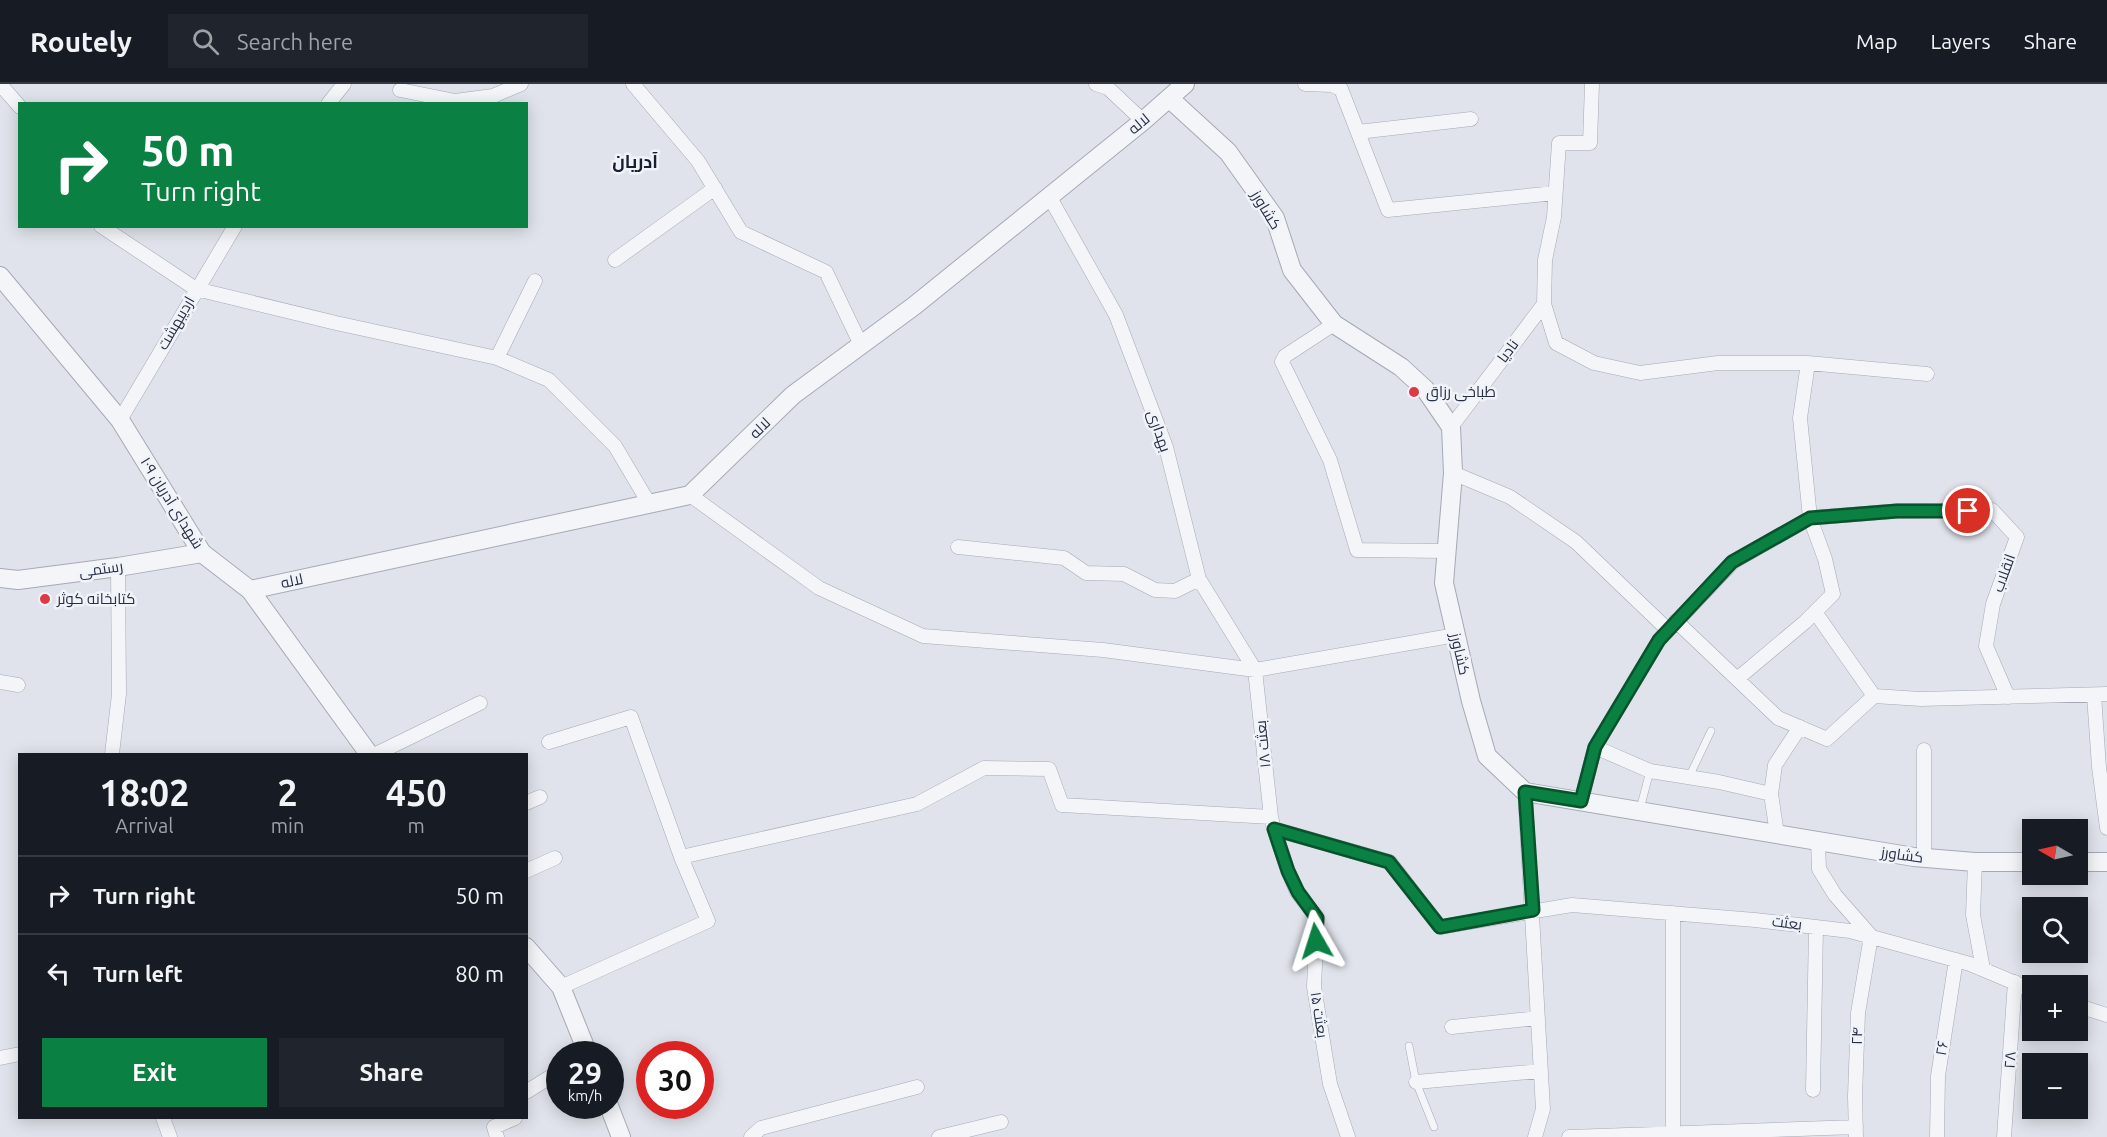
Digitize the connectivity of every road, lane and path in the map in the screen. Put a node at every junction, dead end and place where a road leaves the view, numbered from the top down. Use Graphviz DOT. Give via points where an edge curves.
graph roads {
  1 [pos="0,84"];
  2 [pos="344,84"];
  3 [pos="521,84"];
  4 [pos="633,84"];
  5 [pos="1096,84"];
  6 [pos="1185,84"];
  7 [pos="1305,84"];
  8 [pos="1592,84"];
  9 [pos="400,90"];
  10 [pos="1169,98"];
  11 [pos="330,102"];
  12 [pos="18,106"];
  13 [pos="1471,119"];
  14 [pos="1143,121"];
  15 [pos="1358,132"];
  16 [pos="715,188"];
  17 [pos="1555,193"];
  18 [pos="1048,196"];
  19 [pos="104,228"];
  20 [pos="234,228"];
  21 [pos="615,260"];
  22 [pos="0,276"];
  23 [pos="535,281"];
  24 [pos="196,289"];
  25 [pos="1544,304"];
  26 [pos="1334,324"];
  27 [pos="861,345"];
  28 [pos="497,358"];
  29 [pos="1808,363"];
  30 [pos="1928,374"];
  31 [pos="120,420"];
  32 [pos="1450,427"];
  33 [pos="1453,472"];
  34 [pos="690,495"];
  35 [pos="650,505"];
  36 [pos="1810,518"];
  37 [pos="958,547"];
  38 [pos="1446,551"];
  39 [pos="202,552"];
  40 [pos="118,567"];
  41 [pos="0,578"];
  42 [pos="1199,579"];
  43 [pos="250,590"];
  44 [pos="1815,612"];
  45 [pos="1672,626"];
  46 [pos="1456,635"];
  47 [pos="1255,670"];
  48 [pos="1737,679"];
  49 [pos="0,682"];
  50 [pos="18,685"];
  51 [pos="2100,695"];
  52 [pos="1874,696"];
  53 [pos="2008,697"];
  54 [pos="480,703"];
  55 [pos="1800,727"];
  56 [pos="1711,731"];
  57 [pos="549,742"];
  58 [pos="1595,747"];
  59 [pos="1924,750"];
  60 [pos="112,753"];
  61 [pos="368,753"];
  62 [pos="378,753"];
  63 [pos="1650,771"];
  64 [pos="1689,777"];
  65 [pos="1525,792"];
  66 [pos="1772,794"];
  67 [pos="540,797"];
  68 [pos="1581,801"];
  69 [pos="528,802"];
  70 [pos="1639,811"];
  71 [pos="1273,823"];
  72 [pos="2107,828"];
  73 [pos="1777,834"];
  74 [pos="1818,841"];
  75 [pos="681,857"];
  76 [pos="555,858"];
  77 [pos="1924,858"];
  78 [pos="1975,862"];
  79 [pos="2022,862"];
  80 [pos="2088,862"];
  81 [pos="2107,862"];
  82 [pos="528,870"];
  83 [pos="1533,910"];
  84 [pos="1673,913"];
  85 [pos="1816,927"];
  86 [pos="1871,936"];
  87 [pos="528,949"];
  88 [pos="1956,960"];
  89 [pos="1983,969"];
  90 [pos="2015,982"];
  91 [pos="2022,985"];
  92 [pos="561,987"];
  93 [pos="2088,1009"];
  94 [pos="2107,1015"];
  95 [pos="1538,1018"];
  96 [pos="1452,1027"];
  97 [pos="583,1041"];
  98 [pos="1409,1046"];
  99 [pos="18,1054"];
  100 [pos="0,1058"];
  101 [pos="1541,1071"];
  102 [pos="546,1080"];
  103 [pos="1416,1082"];
  104 [pos="917,1087"];
  105 [pos="1813,1090"];
  106 [pos="528,1091"];
  107 [pos="163,1119"];
  108 [pos="513,1119"];
  109 [pos="614,1119"];
  110 [pos="1001,1122"];
  111 [pos="1434,1127"];
  112 [pos="1856,1132"];
  113 [pos="1673,1134"];
  114 [pos="1657,1136"];
  115 [pos="170,1137"];
  116 [pos="497,1137"];
  117 [pos="621,1137"];
  118 [pos="752,1137"];
  119 [pos="939,1137"];
  120 [pos="1348,1137"];
  121 [pos="1535,1137"];
  122 [pos="1569,1137"];
  123 [pos="1936,1137"];
  124 [pos="2004,1137"];
  1 -- 12 [label="street"];
  2 -- 11 [label="street"];
  3 -- 9 [label="street" via="493,96 455,100"];
  4 -- 16 [label="street" via="699,161"];
  5 -- 14 [label="street" via="1108,88"];
  6 -- 10 [label="street, لاله"];
  7 -- 15 [label="street" via="1341,89"];
  8 -- 17 [label="street" via="1590,143 1559,143"];
  10 -- 14 [label="street, لاله"];
  10 -- 26 [label="street, کشاورز" via="1228,152 1275,218 1292,270"];
  13 -- 15 [label="street"];
  14 -- 18 [label="street, لاله"];
  15 -- 17 [label="street" via="1388,210"];
  16 -- 21 [label="street"];
  16 -- 27 [label="street" via="741,232 826,272"];
  17 -- 25 [label="street" via="1545,260"];
  18 -- 27 [label="street, لاله"];
  18 -- 42 [label="street, بهداری" via="1116,315 1166,447"];
  19 -- 24 [label="street"];
  20 -- 24 [label="street, اردیبهشت"];
  22 -- 31 [label="street, شهدای آدریان ۱۰۹"];
  23 -- 28 [label="street"];
  24 -- 28 [label="street"];
  24 -- 31 [label="street, اردیبهشت"];
  25 -- 29 [label="street" via="1556,343 1594,363 1640,373 1718,363"];
  25 -- 32 [label="street, نادیا"];
  26 -- 32 [label="street, کشاورز" via="1401,367 1425,389"];
  26 -- 38 [label="street" via="1285,356 1282,362 1330,460 1357,550"];
  27 -- 34 [label="street, لاله" via="793,395"];
  28 -- 35 [label="street" via="549,380 615,446"];
  29 -- 30 [label="street"];
  29 -- 36 [label="street" via="1800,418"];
  31 -- 39 [label="street, شهدای آدریان ۱۰۹"];
  32 -- 33 [label="street, کشاورز"];
  33 -- 38 [label="street, کشاورز"];
  33 -- 45 [label="street" via="1509,496 1576,543"];
  34 -- 35 [label="street, لاله"];
  34 -- 47 [label="street" via="819,588 923,636 1103,650"];
  35 -- 43 [label="street, لاله"];
  36 -- 44 [label="street" via="1833,594"];
  36 -- 45 [label="street, انقلاب" via="1732,562"];
  36 -- 53 [label="street, انقلاب" via="1897,511 1992,510 2017,537 1993,604 1986,646"];
  37 -- 42 [label="street" via="1064,558 1086,573 1124,574 1155,590 1175,591"];
  38 -- 46 [label="street, کشاورز" via="1444,583"];
  39 -- 40 [label="street, رستمی"];
  39 -- 43 [label="street, شهدای آدریان ۱۰۹"];
  40 -- 41 [label="street, رستمی" via="18,580"];
  40 -- 60 [label="street" via="119,693"];
  42 -- 47 [label="street, بهداری"];
  43 -- 61 [label="street, شهدای آدریان ۱۰۹"];
  44 -- 48 [label="street"];
  44 -- 52 [label="street"];
  45 -- 48 [label="street"];
  45 -- 58 [label="street, انقلاب" via="1659,640"];
  46 -- 47 [label="street"];
  46 -- 65 [label="street, کشاورز" via="1487,756"];
  47 -- 71 [label="street, بعثت ۱۸"];
  48 -- 55 [label="street" via="1778,718"];
  49 -- 50 [label="street"];
  51 -- 53 [label="street"];
  51 -- 72 [label="street" via="2099,766"];
  52 -- 53 [label="street"];
  52 -- 55 [label="street" via="1827,739"];
  54 -- 62 [label="street"];
  55 -- 66 [label="street" via="1775,765"];
  56 -- 64 [label="lane"];
  57 -- 75 [label="street" via="631,717"];
  58 -- 63 [label="street"];
  58 -- 68 [label="street, انقلاب"];
  59 -- 77 [label="street"];
  63 -- 64 [label="street"];
  63 -- 70 [label="lane"];
  64 -- 66 [label="street"];
  65 -- 68 [label="street, کشاورز"];
  65 -- 83 [label="street"];
  66 -- 73 [label="street"];
  67 -- 69 [label="street"];
  68 -- 70 [label="street, کشاورز"];
  70 -- 73 [label="street, کشاورز"];
  71 -- 75 [label="street" via="1062,804 1049,769 984,768 917,804"];
  71 -- 83 [label="street, بعثت" via="1389,862 1440,927"];
  71 -- 120 [label="street, بعثت ۱۵" via="1293,882 1317,918 1314,987 1330,1084"];
  73 -- 74 [label="street, کشاورز"];
  74 -- 77 [label="street, کشاورز"];
  74 -- 86 [label="street" via="1819,869 1835,895"];
  75 -- 92 [label="street" via="708,921"];
  76 -- 82 [label="street"];
  77 -- 78 [label="street, کشاورز"];
  78 -- 79 [label="street, کشاورز"];
  78 -- 89 [label="street" via="1973,915"];
  80 -- 81 [label="street"];
  83 -- 84 [label="street, بعثت" via="1572,905"];
  83 -- 95 [label="street"];
  84 -- 85 [label="street, بعثت"];
  84 -- 113 [label="street"];
  85 -- 86 [label="street, بعثت"];
  85 -- 105 [label="street"];
  86 -- 88 [label="street, بعثت"];
  86 -- 112 [label="street, ۲۴" via="1858,1013"];
  87 -- 92 [label="street"];
  88 -- 89 [label="street, بعثت"];
  88 -- 123 [label="street, ۲۶" via="1938,1076"];
  89 -- 90 [label="street, بعثت"];
  90 -- 91 [label="street, بعثت"];
  90 -- 124 [label="street, ۲۸"];
  92 -- 97 [label="street"];
  93 -- 94 [label="street"];
  95 -- 96 [label="street"];
  95 -- 101 [label="street"];
  98 -- 103 [label="lane"];
  99 -- 100 [label="street"];
  101 -- 103 [label="street"];
  101 -- 121 [label="street" via="1543,1109"];
  102 -- 106 [label="street"];
  103 -- 111 [label="lane"];
  104 -- 118 [label="street" via="761,1128"];
  107 -- 115 [label="street"];
  108 -- 116 [label="street" via="494,1127"];
  109 -- 117 [label="street"];
  110 -- 119 [label="street"];
  112 -- 113 [label="street"];
  113 -- 114 [label="street"];
  114 -- 122 [label="street"];
}
